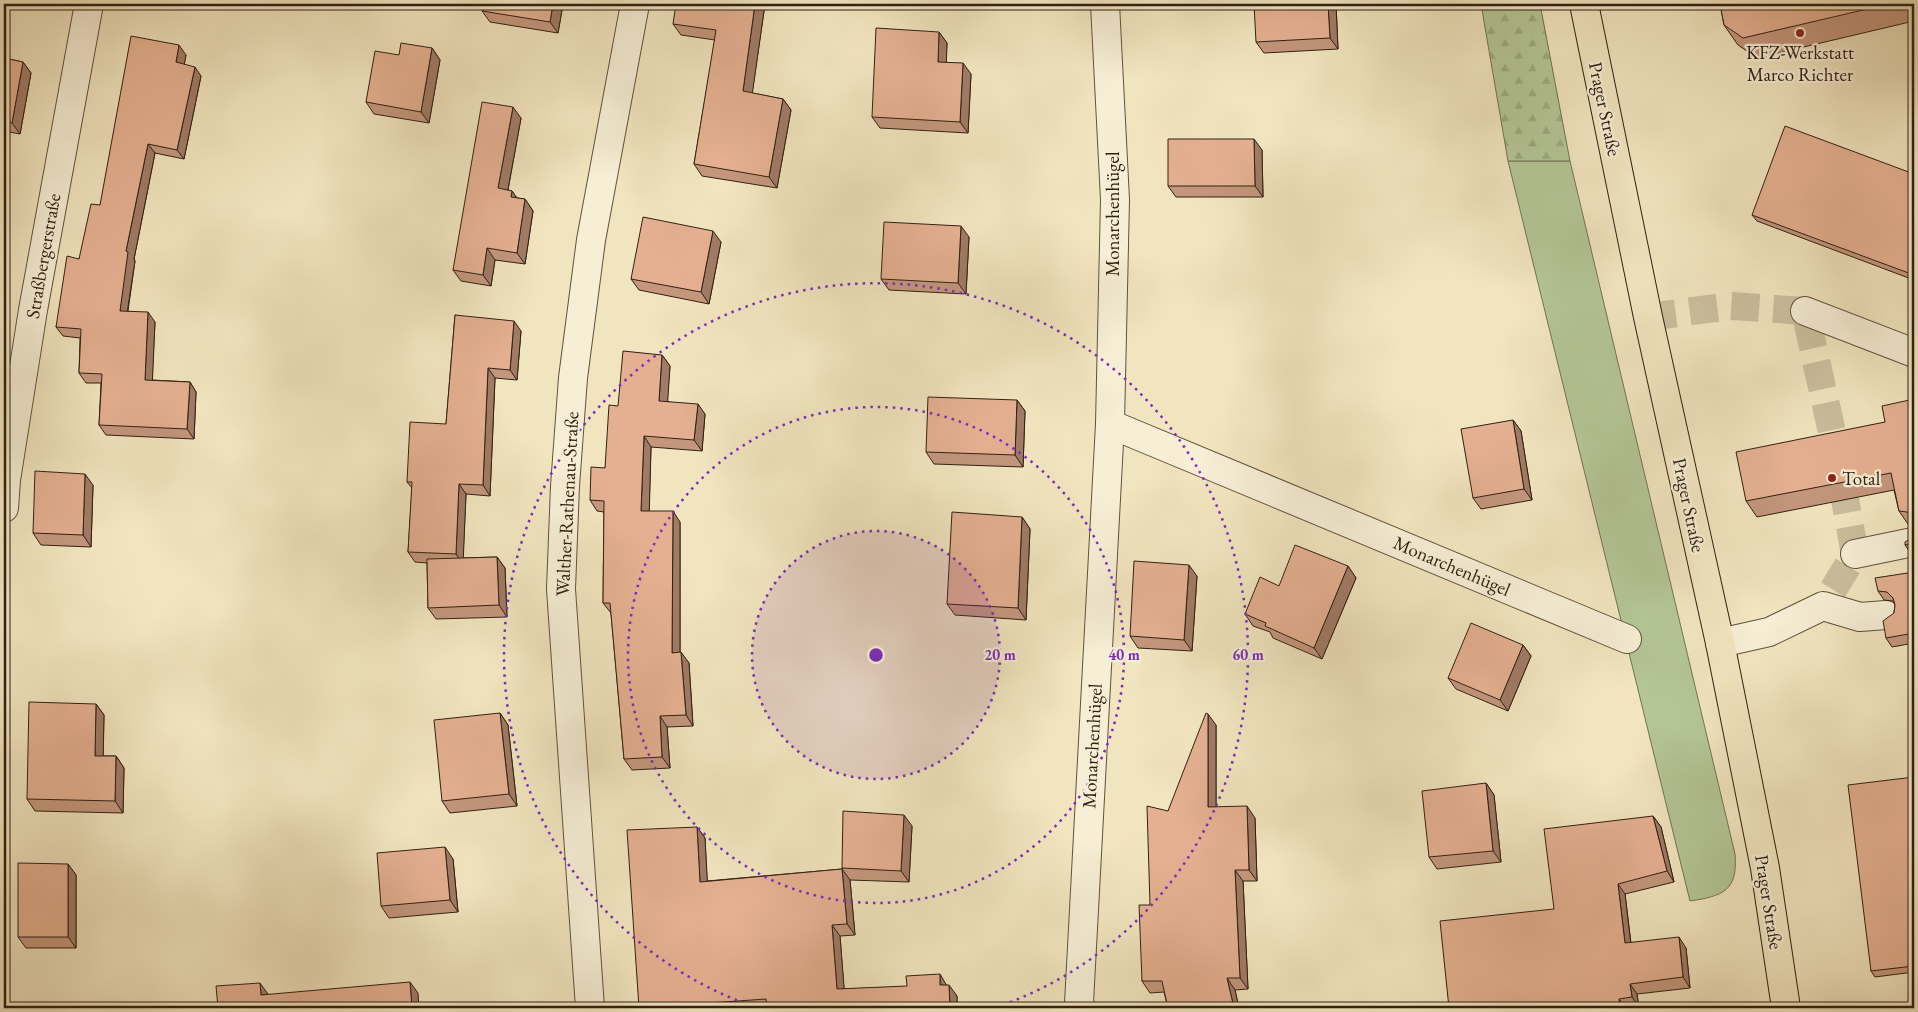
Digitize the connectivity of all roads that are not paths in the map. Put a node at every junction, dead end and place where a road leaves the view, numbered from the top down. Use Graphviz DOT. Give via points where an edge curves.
graph roads {
  1 [pos="88,4"];
  2 [pos="634,4"];
  3 [pos="1105,4"];
  4 [pos="1584,4"];
  5 [pos="1805,311"];
  6 [pos="1914,353"];
  7 [pos="1110,424"];
  8 [pos="4,508"];
  9 [pos="1913,542"];
  10 [pos="1855,554"];
  11 [pos="1886,615"];
  12 [pos="1627,640"];
  13 [pos="1720,643"];
  14 [pos="590,1008"];
  15 [pos="1081,1008"];
  16 [pos="1786,1008"];
  1 -- 8 [label="street, Straßbergerstraße" via="33,310"];
  2 -- 14 [label="street, Walther-Rathenau-Straße" via="590,240 565,486 561,589"];
  3 -- 7 [label="street, Monarchenhügel" via="1115,200"];
  4 -- 13 [label="main road, Prager Straße" via="1648,317"];
  5 -- 6 [label="street"];
  7 -- 12 [label="street, Monarchenhügel"];
  7 -- 15 [label="street, Monarchenhügel"];
  9 -- 10 [label="street"];
  11 -- 13 [label="street" via="1860,617 1823,606 1769,632"];
  13 -- 16 [label="main road, Prager Straße" via="1765,868"];
}
